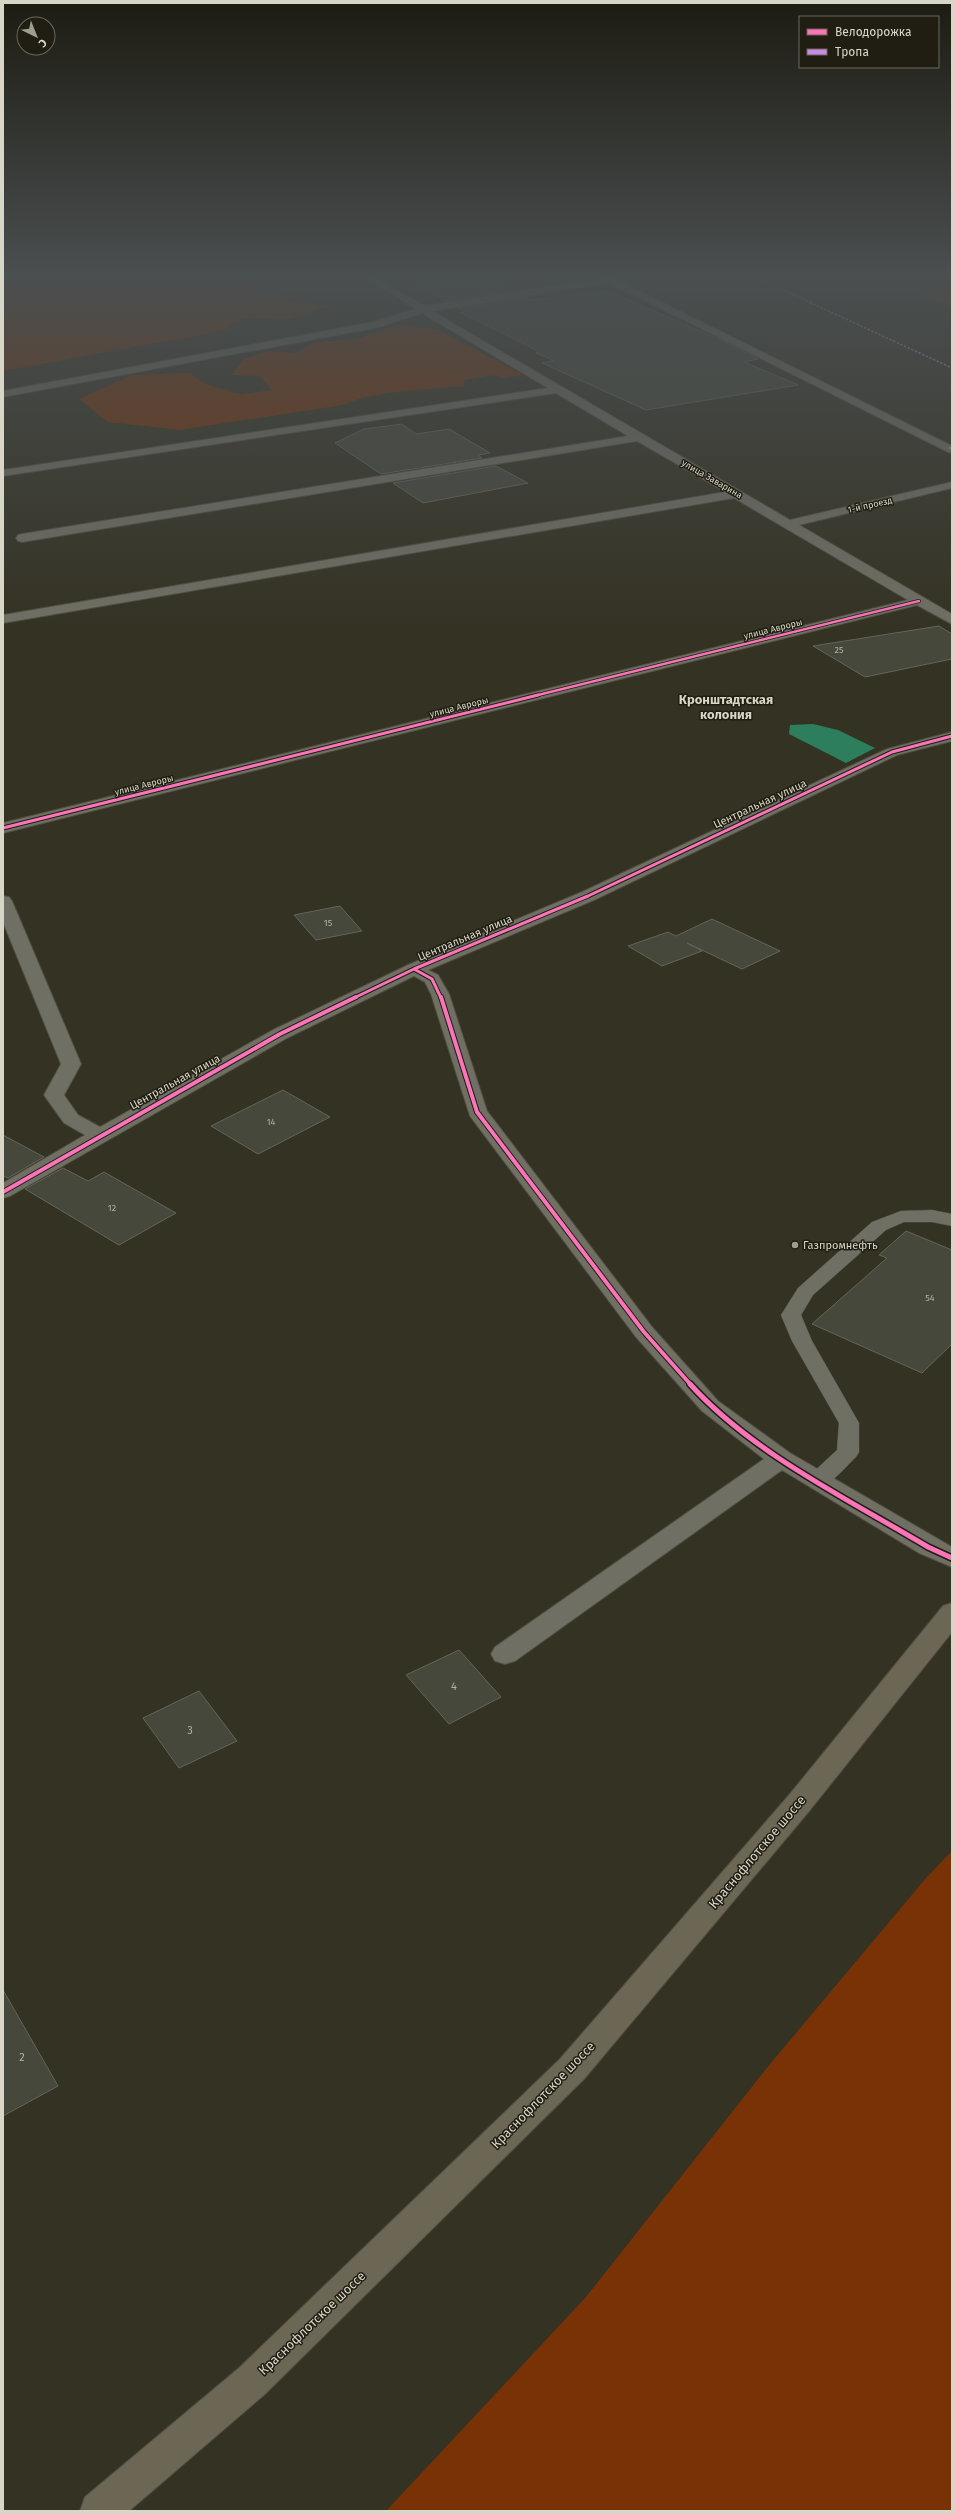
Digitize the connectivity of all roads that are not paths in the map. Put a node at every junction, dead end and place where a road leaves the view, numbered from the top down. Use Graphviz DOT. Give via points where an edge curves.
graph roads {
  1 [pos="529,394"];
  2 [pos="566,394"];
  3 [pos="841,394"];
  4 [pos="640,437"];
  5 [pos="952,450"];
  6 [pos="3,473"];
  7 [pos="952,485"];
  8 [pos="737,494"];
  9 [pos="789,524"];
  10 [pos="22,538"];
  11 [pos="918,601"];
  12 [pos="3,619"];
  13 [pos="952,620"];
  14 [pos="952,736"];
  15 [pos="3,828"];
  16 [pos="3,901"];
  17 [pos="414,969"];
  18 [pos="100,1135"];
  19 [pos="3,1192"];
  20 [pos="952,1220"];
  21 [pos="781,1459"];
  22 [pos="817,1481"];
  23 [pos="952,1558"];
  24 [pos="952,1613"];
  25 [pos="505,1654"];
  26 [pos="99,2511"];
  1 -- 6 [label="street"];
  2 -- 4 [label="street, улица Заварина"];
  3 -- 5 [label="street"];
  4 -- 8 [label="street, улица Заварина"];
  4 -- 10 [label="street"];
  7 -- 9 [label="street, 1-й проезд"];
  8 -- 9 [label="street, улица Заварина"];
  8 -- 12 [label="street"];
  9 -- 11 [label="street, улица Заварина"];
  11 -- 13 [label="street, улица Заварина"];
  11 -- 15 [label="street, улица Авроры"];
  14 -- 17 [label="street, Центральная улица" via="892,752 588,896"];
  16 -- 18 [label="street" via="70,1064 54,1095 71,1119"];
  17 -- 18 [label="street, Центральная улица" via="280,1034"];
  17 -- 21 [label="street" via="432,980 440,994 477,1112 644,1332 710,1406"];
  18 -- 19 [label="street, Центральная улица"];
  20 -- 22 [label="lane" via="932,1216 901,1217 879,1226 805,1292 791,1315 802,1341 849,1423 848,1452"];
  21 -- 22 [label="street"];
  21 -- 25 [label="street"];
  22 -- 23 [label="street" via="928,1547"];
  24 -- 26 [label="main road, Краснофлотское шоссе" via="800,1802 572,2069 252,2381"];
}
